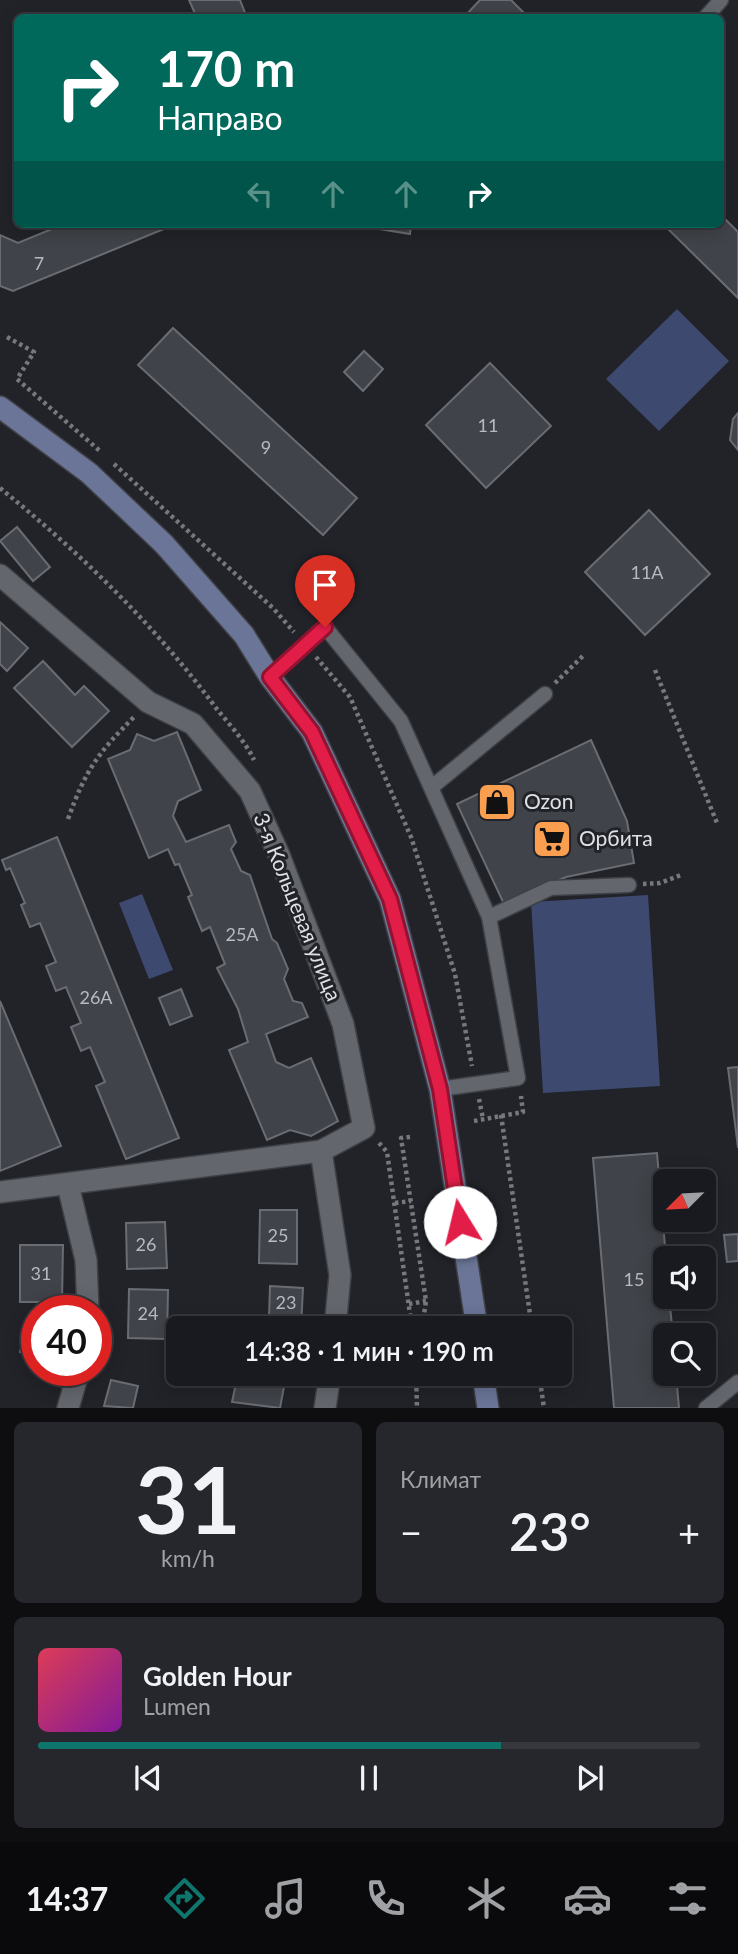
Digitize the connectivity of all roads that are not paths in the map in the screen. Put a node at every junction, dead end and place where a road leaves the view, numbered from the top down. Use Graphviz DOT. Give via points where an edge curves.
graph roads {
  1 [pos="722,0"];
  2 [pos="709,14"];
  3 [pos="0,407"];
  4 [pos="0,575"];
  5 [pos="270,677"];
  6 [pos="545,694"];
  7 [pos="432,788"];
  8 [pos="629,885"];
  9 [pos="489,918"];
  10 [pos="440,1089"];
  11 [pos="321,1151"];
  12 [pos="68,1185"];
  13 [pos="0,1192"];
  14 [pos="87,1295"];
  15 [pos="336,1316"];
  16 [pos="475,1316"];
  17 [pos="738,1382"];
  18 [pos="74,1386"];
  19 [pos="328,1386"];
  20 [pos="485,1386"];
  21 [pos="68,1408"];
  22 [pos="324,1408"];
  23 [pos="488,1408"];
  24 [pos="706,1408"];
  1 -- 2 [label="lane"];
  3 -- 5 [label="street" via="89,473 164,544 244,635"];
  4 -- 11 [label="street, 3-я Кольцевая улица" via="148,702 193,724 250,791 342,1024 364,1128"];
  5 -- 7 [label="lane" via="325,627 401,721"];
  5 -- 10 [label="street" via="312,732 390,899"];
  6 -- 7 [label="lane"];
  7 -- 9 [label="lane"];
  8 -- 9 [label="lane" via="551,888"];
  9 -- 10 [label="lane" via="518,1078"];
  10 -- 16 [label="street"];
  11 -- 12 [label="street"];
  11 -- 15 [label="street" via="340,1275"];
  12 -- 13 [label="street"];
  12 -- 14 [label="street" via="86,1259"];
  17 -- 24 [label="lane"];
  18 -- 21 [label="street"];
  19 -- 22 [label="street"];
  20 -- 23 [label="street"];
}
